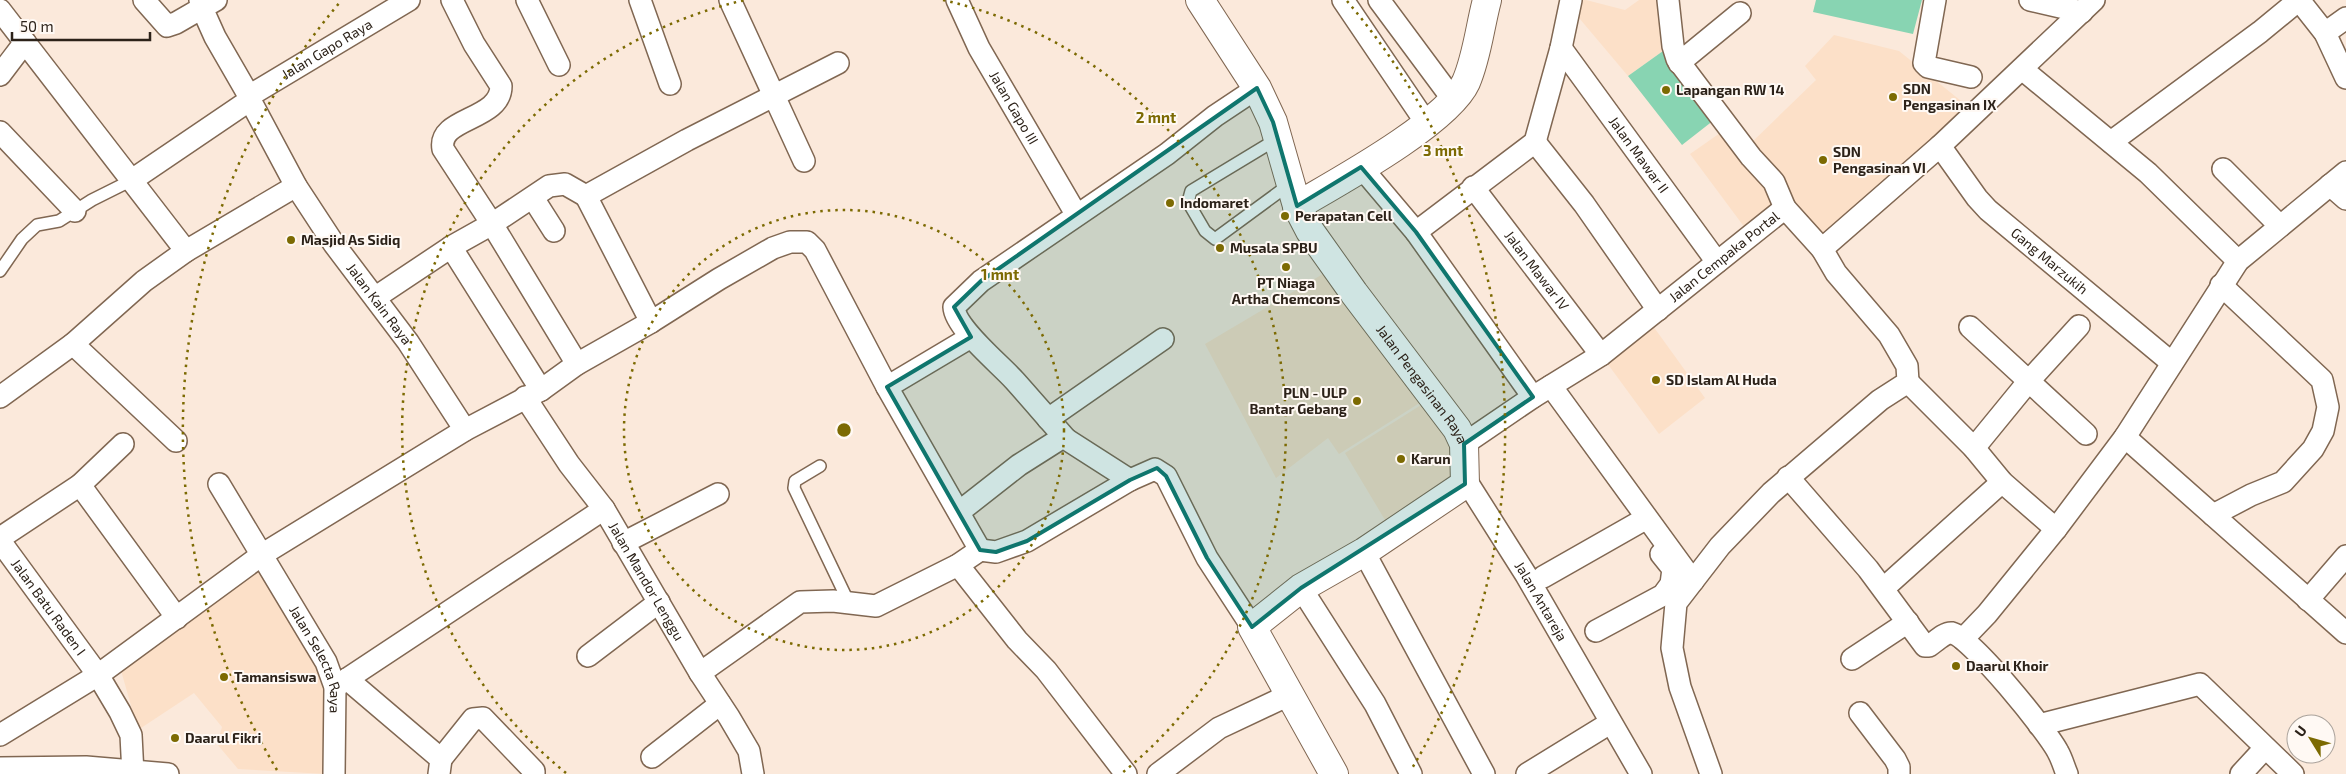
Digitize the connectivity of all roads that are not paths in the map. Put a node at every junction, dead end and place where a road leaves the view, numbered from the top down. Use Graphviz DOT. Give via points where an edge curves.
graph roads {
  1 [pos="144,0"];
  2 [pos="409,0"];
  3 [pos="452,0"];
  4 [pos="527,0"];
  5 [pos="640,0"];
  6 [pos="730,0"];
  7 [pos="957,0"];
  8 [pos="1200,0"];
  9 [pos="1343,0"];
  10 [pos="1379,0"];
  11 [pos="1486,0"];
  12 [pos="1571,0"];
  13 [pos="1668,0"];
  14 [pos="1935,0"];
  15 [pos="2030,0"];
  16 [pos="2299,0"];
  17 [pos="206,3"];
  18 [pos="2088,6"];
  19 [pos="1392,9"];
  20 [pos="0,10"];
  21 [pos="1740,13"];
  22 [pos="2346,18"];
  23 [pos="2325,33"];
  24 [pos="25,42"];
  25 [pos="1561,48"];
  26 [pos="838,63"];
  27 [pos="1679,63"];
  28 [pos="559,65"];
  29 [pos="2022,69"];
  30 [pos="0,75"];
  31 [pos="1971,77"];
  32 [pos="2346,78"];
  33 [pos="670,84"];
  34 [pos="1257,88"];
  35 [pos="773,96"];
  36 [pos="249,98"];
  37 [pos="1454,101"];
  38 [pos="1427,124"];
  39 [pos="0,132"];
  40 [pos="1277,139"];
  41 [pos="1535,142"];
  42 [pos="2110,142"];
  43 [pos="1940,146"];
  44 [pos="804,161"];
  45 [pos="1361,167"];
  46 [pos="2223,168"];
  47 [pos="2338,179"];
  48 [pos="132,180"];
  49 [pos="296,186"];
  50 [pos="1472,188"];
  51 [pos="1294,195"];
  52 [pos="586,196"];
  53 [pos="533,198"];
  54 [pos="2346,200"];
  55 [pos="1785,208"];
  56 [pos="75,211"];
  57 [pos="1076,214"];
  58 [pos="492,224"];
  59 [pos="2280,226"];
  60 [pos="554,231"];
  61 [pos="1416,232"];
  62 [pos="451,246"];
  63 [pos="1822,249"];
  64 [pos="186,251"];
  65 [pos="2238,261"];
  66 [pos="1717,262"];
  67 [pos="0,272"];
  68 [pos="2221,286"];
  69 [pos="376,297"];
  70 [pos="1658,310"];
  71 [pos="651,322"];
  72 [pos="2079,326"];
  73 [pos="1970,327"];
  74 [pos="971,337"];
  75 [pos="1162,339"];
  76 [pos="73,344"];
  77 [pos="1601,355"];
  78 [pos="2172,363"];
  79 [pos="577,364"];
  80 [pos="1908,382"];
  81 [pos="2028,382"];
  82 [pos="1551,386"];
  83 [pos="887,387"];
  84 [pos="533,393"];
  85 [pos="0,397"];
  86 [pos="1533,397"];
  87 [pos="1048,420"];
  88 [pos="465,430"];
  89 [pos="2086,434"];
  90 [pos="2125,437"];
  91 [pos="1066,439"];
  92 [pos="176,441"];
  93 [pos="123,444"];
  94 [pos="1464,444"];
  95 [pos="1974,448"];
  96 [pos="820,466"];
  97 [pos="1788,477"];
  98 [pos="1130,480"];
  99 [pos="2002,482"];
  100 [pos="219,484"];
  101 [pos="1465,484"];
  102 [pos="80,485"];
  103 [pos="718,494"];
  104 [pos="604,509"];
  105 [pos="959,512"];
  106 [pos="2213,515"];
  107 [pos="1641,521"];
  108 [pos="2056,529"];
  109 [pos="0,539"];
  110 [pos="623,543"];
  111 [pos="980,550"];
  112 [pos="1364,552"];
  113 [pos="264,554"];
  114 [pos="2346,556"];
  115 [pos="958,565"];
  116 [pos="1544,578"];
  117 [pos="1693,581"];
  118 [pos="1301,588"];
  119 [pos="1884,588"];
  120 [pos="2308,600"];
  121 [pos="659,602"];
  122 [pos="849,603"];
  123 [pos="177,618"];
  124 [pos="1908,622"];
  125 [pos="1252,627"];
  126 [pos="1596,631"];
  127 [pos="2346,634"];
  128 [pos="1963,639"];
  129 [pos="588,656"];
  130 [pos="1852,659"];
  131 [pos="700,673"];
  132 [pos="98,675"];
  133 [pos="341,683"];
  134 [pos="1289,695"];
  135 [pos="720,704"];
  136 [pos="1860,713"];
  137 [pos="1610,723"];
  138 [pos="2039,725"];
  139 [pos="0,735"];
  140 [pos="2265,748"];
  141 [pos="652,756"];
  142 [pos="440,766"];
  143 [pos="0,768"];
  144 [pos="133,773"];
  145 [pos="168,774"];
  146 [pos="334,774"];
  147 [pos="534,774"];
  148 [pos="753,774"];
  149 [pos="1126,774"];
  150 [pos="1158,774"];
  151 [pos="1334,774"];
  152 [pos="1411,774"];
  153 [pos="1484,774"];
  154 [pos="1528,774"];
  155 [pos="1640,774"];
  156 [pos="1711,774"];
  157 [pos="1899,774"];
  158 [pos="2067,774"];
  159 [pos="2241,774"];
  160 [pos="2293,774"];
  1 -- 17 [label="street" via="167,26"];
  2 -- 36 [label="street, Jalan Gapo Raya"];
  3 -- 58 [label="street" via="474,44 501,86 501,93 498,101 487,109 445,133 443,149"];
  4 -- 28 [label="street"];
  5 -- 33 [label="street"];
  6 -- 35 [label="street"];
  7 -- 57 [label="street, Jalan Gapo III" via="988,64"];
  8 -- 34 [label="street, Jalan Pengasinan Raya"];
  9 -- 38 [label="street"];
  10 -- 19 [label="street"];
  11 -- 37 [label="street" via="1472,64"];
  12 -- 25 [label="street"];
  13 -- 27 [label="street" via="1673,46"];
  14 -- 31 [label="street" via="1924,62 1928,67"];
  15 -- 18 [label="street"];
  16 -- 23 [label="street"];
  16 -- 42 [label="street"];
  17 -- 36 [label="street, Jalan Kain Raya" via="215,38"];
  18 -- 29 [label="street"];
  19 -- 37 [label="street"];
  20 -- 24 [label="street"];
  21 -- 27 [label="street"];
  22 -- 23 [label="street"];
  23 -- 32 [label="street"];
  24 -- 30 [label="street"];
  24 -- 48 [label="street"];
  25 -- 41 [label="street"];
  25 -- 66 [label="street, Jalan Mawar II"];
  26 -- 35 [label="street"];
  27 -- 55 [label="street" via="1774,182"];
  29 -- 42 [label="street"];
  29 -- 43 [label="street"];
  34 -- 40 [label="street, Jalan Pengasinan Raya" via="1274,122"];
  34 -- 57 [label="street" via="1167,154"];
  35 -- 44 [label="street"];
  35 -- 52 [label="street"];
  36 -- 48 [label="street, Jalan Gapo Raya"];
  36 -- 49 [label="street, Jalan Kain Raya"];
  37 -- 38 [label="street"];
  38 -- 45 [label="street"];
  39 -- 56 [label="street"];
  40 -- 51 [label="street, Jalan Pengasinan Raya"];
  40 -- 51 [label="lane" via="1191,191 1188,202 1205,231 1215,239"];
  41 -- 50 [label="street"];
  41 -- 70 [label="street" via="1584,204"];
  42 -- 65 [label="street" via="2148,173"];
  43 -- 63 [label="street"];
  43 -- 78 [label="street, Gang Marzukih" via="1988,210"];
  45 -- 51 [label="street"];
  45 -- 61 [label="street"];
  46 -- 59 [label="street"];
  47 -- 54 [label="street"];
  47 -- 59 [label="street"];
  48 -- 56 [label="lane"];
  48 -- 64 [label="street"];
  49 -- 64 [label="street"];
  49 -- 69 [label="street, Jalan Kain Raya" via="334,244"];
  50 -- 61 [label="street"];
  50 -- 77 [label="street, Jalan Mawar IV"];
  51 -- 94 [label="street, Jalan Pengasinan Raya" via="1310,231 1435,398"];
  52 -- 53 [label="street" via="569,186 556,184"];
  52 -- 71 [label="street"];
  53 -- 58 [label="street"];
  53 -- 60 [label="street"];
  55 -- 63 [label="street, Jalan Cempaka Portal"];
  55 -- 66 [label="street, Jalan Cempaka Portal"];
  56 -- 67 [label="lane" via="59,221 37,225 22,239"];
  57 -- 74 [label="street" via="981,281 957,302 954,312"];
  58 -- 62 [label="street"];
  58 -- 79 [label="street"];
  59 -- 65 [label="street"];
  61 -- 86 [label="street"];
  62 -- 69 [label="street"];
  62 -- 84 [label="street, Jalan Mandor Lenggu"];
  63 -- 80 [label="street, Jalan Cempaka Portal" via="1836,273 1889,335 1907,366"];
  64 -- 76 [label="street" via="144,281"];
  65 -- 68 [label="street"];
  66 -- 70 [label="street, Jalan Cempaka Portal"];
  68 -- 78 [label="street"];
  68 -- 106 [label="street" via="2322,380 2328,407 2323,431 2313,449 2283,482"];
  69 -- 88 [label="street, Jalan Kain Raya"];
  70 -- 77 [label="street, Jalan Cempaka Portal"];
  71 -- 79 [label="street"];
  71 -- 83 [label="street" via="773,248 790,242 807,242 822,261"];
  72 -- 81 [label="street"];
  73 -- 81 [label="street"];
  74 -- 83 [label="street"];
  74 -- 87 [label="street"];
  75 -- 87 [label="street"];
  76 -- 85 [label="street"];
  76 -- 92 [label="street"];
  77 -- 82 [label="street, Jalan Cempaka Portal"];
  78 -- 90 [label="street"];
  79 -- 84 [label="street"];
  80 -- 95 [label="street"];
  80 -- 97 [label="street" via="1880,400"];
  81 -- 89 [label="street"];
  81 -- 95 [label="street"];
  82 -- 86 [label="street, Jalan Cempaka Portal"];
  82 -- 107 [label="street"];
  83 -- 105 [label="street"];
  84 -- 88 [label="street"];
  84 -- 104 [label="street, Jalan Mandor Lenggu" via="569,464"];
  86 -- 94 [label="street, Jalan Cempaka Portal"];
  87 -- 91 [label="street"];
  88 -- 113 [label="street"];
  90 -- 106 [label="street"];
  90 -- 108 [label="street"];
  91 -- 98 [label="street"];
  91 -- 105 [label="street" via="1060,439 1018,465"];
  93 -- 102 [label="street"];
  94 -- 101 [label="street, Jalan Pengasinan Raya"];
  95 -- 99 [label="street"];
  96 -- 122 [label="lane" via="795,481 794,488"];
  97 -- 117 [label="street" via="1720,546"];
  97 -- 119 [label="street"];
  98 -- 111 [label="street" via="1027,541 996,552"];
  98 -- 125 [label="street" via="1155,469 1166,476 1207,558"];
  99 -- 108 [label="street"];
  99 -- 119 [label="street"];
  100 -- 113 [label="street, Jalan Selecta Raya"];
  101 -- 112 [label="street"];
  101 -- 137 [label="street, Jalan Antareja" via="1469,485 1526,575"];
  102 -- 109 [label="street"];
  102 -- 123 [label="street"];
  103 -- 110 [label="street"];
  104 -- 110 [label="street, Jalan Mandor Lenggu"];
  104 -- 133 [label="street"];
  105 -- 111 [label="street"];
  106 -- 120 [label="street"];
  107 -- 116 [label="street"];
  107 -- 117 [label="street"];
  107 -- 126 [label="street" via="1673,569 1671,584 1663,595"];
  108 -- 128 [label="street"];
  109 -- 132 [label="street, Jalan Batu Raden I"];
  110 -- 121 [label="street, Jalan Mandor Lenggu"];
  111 -- 115 [label="street"];
  112 -- 118 [label="street"];
  112 -- 153 [label="street"];
  113 -- 123 [label="street"];
  113 -- 133 [label="street, Jalan Selecta Raya"];
  114 -- 120 [label="street"];
  115 -- 122 [label="street" via="876,606"];
  115 -- 149 [label="street" via="1017,640 1046,670"];
  117 -- 156 [label="street" via="1676,603 1672,648 1680,687"];
  118 -- 125 [label="street"];
  118 -- 152 [label="street" via="1375,704"];
  119 -- 124 [label="street"];
  120 -- 127 [label="street"];
  121 -- 129 [label="street"];
  121 -- 131 [label="street, Jalan Mandor Lenggu"];
  122 -- 131 [label="street" via="833,600 800,602"];
  123 -- 132 [label="street"];
  124 -- 128 [label="street" via="1925,646 1950,633"];
  124 -- 130 [label="street"];
  125 -- 134 [label="street"];
  128 -- 138 [label="street"];
  131 -- 135 [label="street, Jalan Mandor Lenggu"];
  132 -- 139 [label="street"];
  132 -- 144 [label="street, Jalan Batu Raden I" via="131,735"];
  133 -- 142 [label="street"];
  133 -- 146 [label="street, Jalan Selecta Raya"];
  134 -- 150 [label="street" via="1219,728"];
  134 -- 151 [label="street"];
  135 -- 141 [label="street"];
  135 -- 148 [label="street, Jalan Mandor Lenggu" via="749,751"];
  136 -- 157 [label="street" via="1895,759"];
  137 -- 154 [label="street"];
  137 -- 155 [label="street, Jalan Antareja"];
  138 -- 140 [label="street" via="2200,684"];
  138 -- 158 [label="street" via="2058,752"];
  140 -- 159 [label="street"];
  140 -- 160 [label="street"];
  142 -- 147 [label="street" via="473,719 478,717 483,718"];
  143 -- 144 [label="street" via="86,767"];
  144 -- 145 [label="street"];
}
